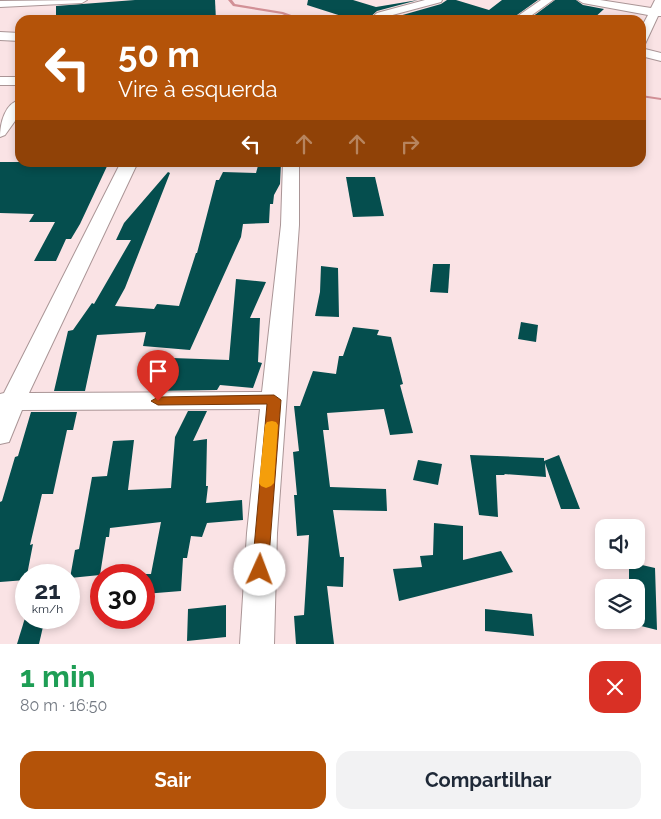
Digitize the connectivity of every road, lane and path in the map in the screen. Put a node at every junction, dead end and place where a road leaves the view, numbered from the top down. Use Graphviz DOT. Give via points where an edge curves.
graph roads {
  1 [pos="82,0"];
  2 [pos="437,0"];
  3 [pos="548,0"];
  4 [pos="583,0"];
  5 [pos="660,0"];
  6 [pos="0,4"];
  7 [pos="658,13"];
  8 [pos="381,15"];
  9 [pos="526,15"];
  10 [pos="646,33"];
  11 [pos="0,36"];
  12 [pos="15,37"];
  13 [pos="646,53"];
  14 [pos="661,57"];
  15 [pos="0,81"];
  16 [pos="15,81"];
  17 [pos="15,111"];
  18 [pos="0,132"];
  19 [pos="127,167"];
  20 [pos="291,167"];
  21 [pos="274,400"];
  22 [pos="6,402"];
  23 [pos="0,435"];
  24 [pos="257,644"];
  1 -- 6 [label="street"];
  2 -- 8 [label="street"];
  3 -- 9 [label="street"];
  4 -- 7 [label="street"];
  5 -- 7 [label="street"];
  7 -- 10 [label="street"];
  11 -- 12 [label="street"];
  13 -- 14 [label="street"];
  15 -- 16 [label="street"];
  17 -- 18 [label="street"];
  19 -- 22 [label="street"];
  20 -- 21 [label="street" via="290,225"];
  21 -- 22 [label="street"];
  21 -- 24 [label="street" via="262,533"];
  22 -- 23 [label="street"];
}
